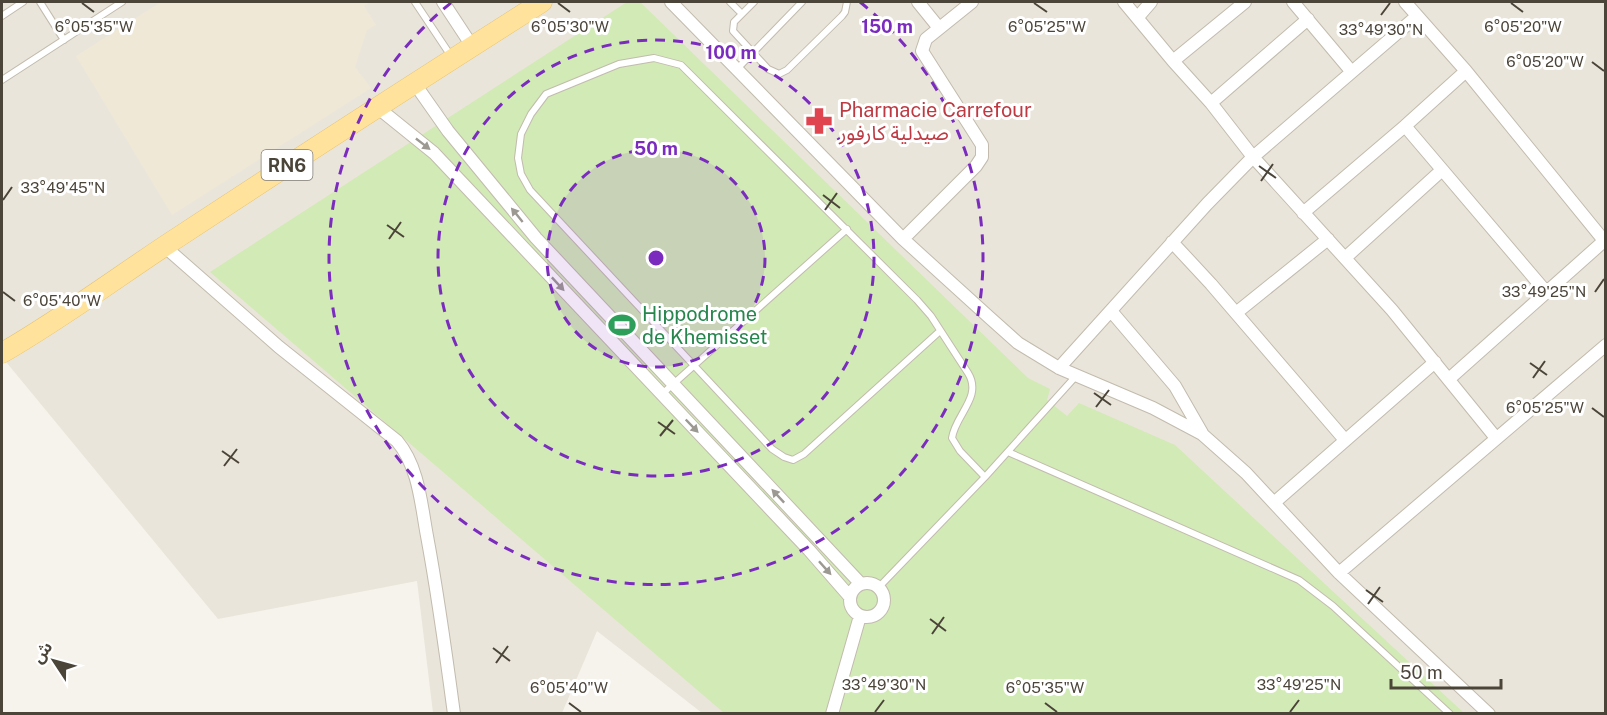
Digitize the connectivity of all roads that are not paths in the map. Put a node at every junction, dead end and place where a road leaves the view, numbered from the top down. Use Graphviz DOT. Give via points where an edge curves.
graph roads {
  1 [pos="23,2"];
  2 [pos="40,2"];
  3 [pos="122,2"];
  4 [pos="415,2"];
  5 [pos="443,2"];
  6 [pos="542,2"];
  7 [pos="670,2"];
  8 [pos="730,2"];
  9 [pos="754,2"];
  10 [pos="802,2"];
  11 [pos="847,2"];
  12 [pos="918,2"];
  13 [pos="972,2"];
  14 [pos="1124,2"];
  15 [pos="1151,2"];
  16 [pos="1245,2"];
  17 [pos="1293,2"];
  18 [pos="1405,2"];
  19 [pos="742,14"];
  20 [pos="2,16"];
  21 [pos="1417,16"];
  22 [pos="1138,17"];
  23 [pos="1308,19"];
  24 [pos="939,28"];
  25 [pos="64,40"];
  26 [pos="472,46"];
  27 [pos="752,53"];
  28 [pos="452,58"];
  29 [pos="1173,61"];
  30 [pos="736,69"];
  31 [pos="1466,70"];
  32 [pos="1351,71"];
  33 [pos="2,80"];
  34 [pos="415,84"];
  35 [pos="1211,103"];
  36 [pos="377,107"];
  37 [pos="1405,126"];
  38 [pos="1253,157"];
  39 [pos="1442,170"];
  40 [pos="1303,213"];
  41 [pos="847,229"];
  42 [pos="903,239"];
  43 [pos="1328,239"];
  44 [pos="1172,242"];
  45 [pos="1605,242"];
  46 [pos="164,246"];
  47 [pos="1345,258"];
  48 [pos="1546,293"];
  49 [pos="1111,311"];
  50 [pos="1236,313"];
  51 [pos="940,331"];
  52 [pos="1605,345"];
  53 [pos="2,353"];
  54 [pos="1435,362"];
  55 [pos="696,366"];
  56 [pos="1059,368"];
  57 [pos="1076,375"];
  58 [pos="1449,379"];
  59 [pos="675,384"];
  60 [pos="662,395"];
  61 [pos="1202,434"];
  62 [pos="1496,438"];
  63 [pos="1345,440"];
  64 [pos="1008,452"];
  65 [pos="985,477"];
  66 [pos="1275,502"];
  67 [pos="1339,573"];
  68 [pos="861,584"];
  69 [pos="878,588"];
  70 [pos="850,597"];
  71 [pos="860,616"];
  72 [pos="454,714"];
  73 [pos="832,714"];
  74 [pos="1450,714"];
  75 [pos="1489,714"];
  1 -- 20 [label="lane"];
  2 -- 25 [label="lane"];
  3 -- 25 [label="lane"];
  4 -- 28 [label="lane"];
  5 -- 26 [label="street"];
  6 -- 26 [label="main road, RN6"];
  7 -- 30 [label="street"];
  8 -- 19 [label="lane"];
  9 -- 19 [label="lane"];
  10 -- 27 [label="lane"];
  11 -- 27 [label="lane" via="842,16 783,72 771,72"];
  12 -- 24 [label="street"];
  13 -- 24 [label="street"];
  14 -- 22 [label="street"];
  15 -- 22 [label="street"];
  16 -- 29 [label="street"];
  17 -- 23 [label="street"];
  18 -- 21 [label="street"];
  19 -- 27 [label="lane" via="734,22 733,31"];
  21 -- 31 [label="street"];
  21 -- 32 [label="street"];
  22 -- 29 [label="street"];
  23 -- 32 [label="street"];
  23 -- 35 [label="street"];
  24 -- 42 [label="street" via="926,39 922,51 982,145 982,157"];
  25 -- 33 [label="lane"];
  26 -- 28 [label="main road, RN6"];
  27 -- 30 [label="lane"];
  28 -- 34 [label="main road, RN6"];
  29 -- 35 [label="street"];
  30 -- 42 [label="street"];
  31 -- 37 [label="street"];
  31 -- 45 [label="street"];
  32 -- 38 [label="street"];
  34 -- 36 [label="main road, RN6"];
  59 -- 34 [label="street, one-way" via="536,238 448,131"];
  35 -- 38 [label="street"];
  36 -- 46 [label="main road, RN6"];
  36 -- 60 [label="street, one-way" via="434,153"];
  37 -- 39 [label="street"];
  37 -- 40 [label="street"];
  38 -- 40 [label="street"];
  38 -- 44 [label="street"];
  39 -- 47 [label="street"];
  39 -- 48 [label="street"];
  40 -- 43 [label="street"];
  41 -- 51 [label="lane" via="918,300"];
  41 -- 55 [label="lane"];
  41 -- 55 [label="lane" via="681,65 654,58 619,63 546,94 521,134 521,174 549,212"];
  42 -- 56 [label="street" via="1018,343"];
  43 -- 47 [label="street"];
  43 -- 50 [label="street"];
  44 -- 49 [label="street"];
  44 -- 50 [label="street"];
  45 -- 48 [label="street"];
  46 -- 53 [label="main road, RN6"];
  46 -- 72 [label="street" via="408,454 440,604"];
  47 -- 54 [label="street"];
  48 -- 58 [label="street"];
  49 -- 56 [label="street"];
  49 -- 61 [label="street" via="1175,386"];
  50 -- 63 [label="street"];
  51 -- 55 [label="lane" via="793,460 772,449"];
  51 -- 65 [label="lane" via="973,383 952,438"];
  52 -- 62 [label="street"];
  54 -- 58 [label="street"];
  54 -- 63 [label="street"];
  55 -- 59 [label="lane"];
  56 -- 57 [label="street"];
  57 -- 61 [label="street"];
  57 -- 64 [label="lane"];
  58 -- 62 [label="street"];
  59 -- 60 [label="lane"];
  68 -- 59 [label="street, one-way"];
  60 -- 70 [label="street, one-way"];
  61 -- 66 [label="street"];
  62 -- 67 [label="street"];
  63 -- 66 [label="street"];
  64 -- 65 [label="lane"];
  64 -- 74 [label="lane" via="1299,580 1333,606"];
  65 -- 69 [label="lane"];
  66 -- 67 [label="street"];
  67 -- 75 [label="street"];
  68 -- 69 [label="street"];
  68 -- 70 [label="street"];
  69 -- 71 [label="street" via="884,600 881,609 874,615"];
  70 -- 71 [label="street" via="852,608"];
  71 -- 73 [label="street"];
}
